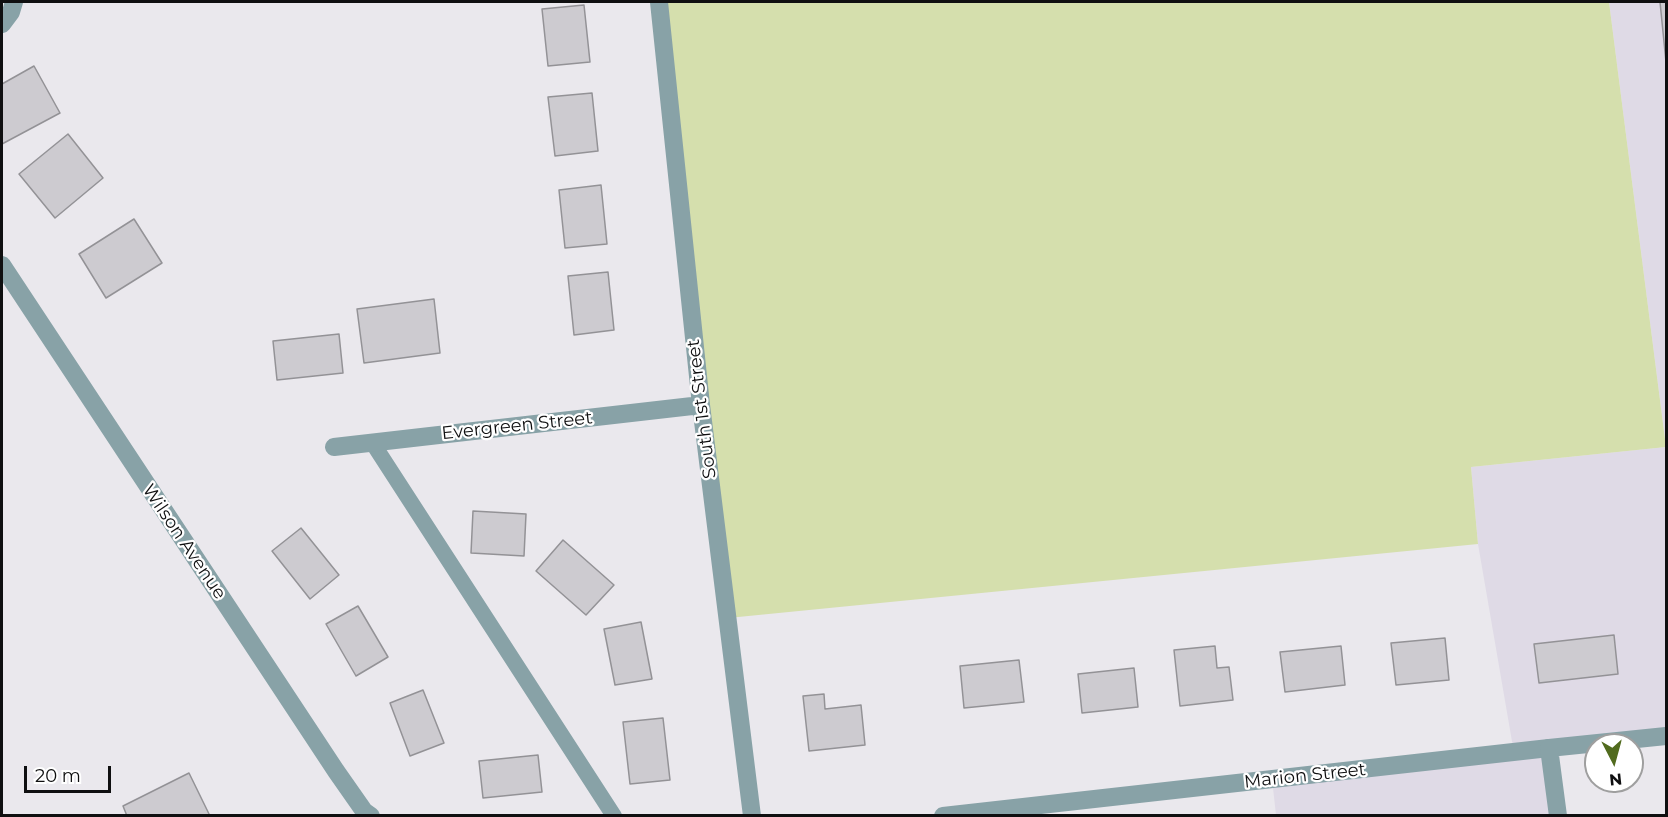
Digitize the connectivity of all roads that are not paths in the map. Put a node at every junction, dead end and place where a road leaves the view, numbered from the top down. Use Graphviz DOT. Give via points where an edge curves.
graph roads {
  1 [pos="14,2"];
  2 [pos="659,2"];
  3 [pos="2,24"];
  4 [pos="2,265"];
  5 [pos="701,405"];
  6 [pos="372,442"];
  7 [pos="334,447"];
  8 [pos="1666,736"];
  9 [pos="1549,748"];
  10 [pos="371,816"];
  11 [pos="614,816"];
  12 [pos="752,816"];
  13 [pos="943,816"];
  14 [pos="1558,816"];
  1 -- 3 [label="street"];
  2 -- 5 [label="street, South 1st Street"];
  4 -- 10 [label="street, Wilson Avenue" via="336,771"];
  5 -- 6 [label="street, Evergreen Street"];
  5 -- 12 [label="street, South 1st Street"];
  6 -- 7 [label="street, Evergreen Street"];
  6 -- 11 [label="lane"];
  8 -- 9 [label="street, Marion Street"];
  9 -- 13 [label="street, Marion Street"];
  9 -- 14 [label="street"];
}
